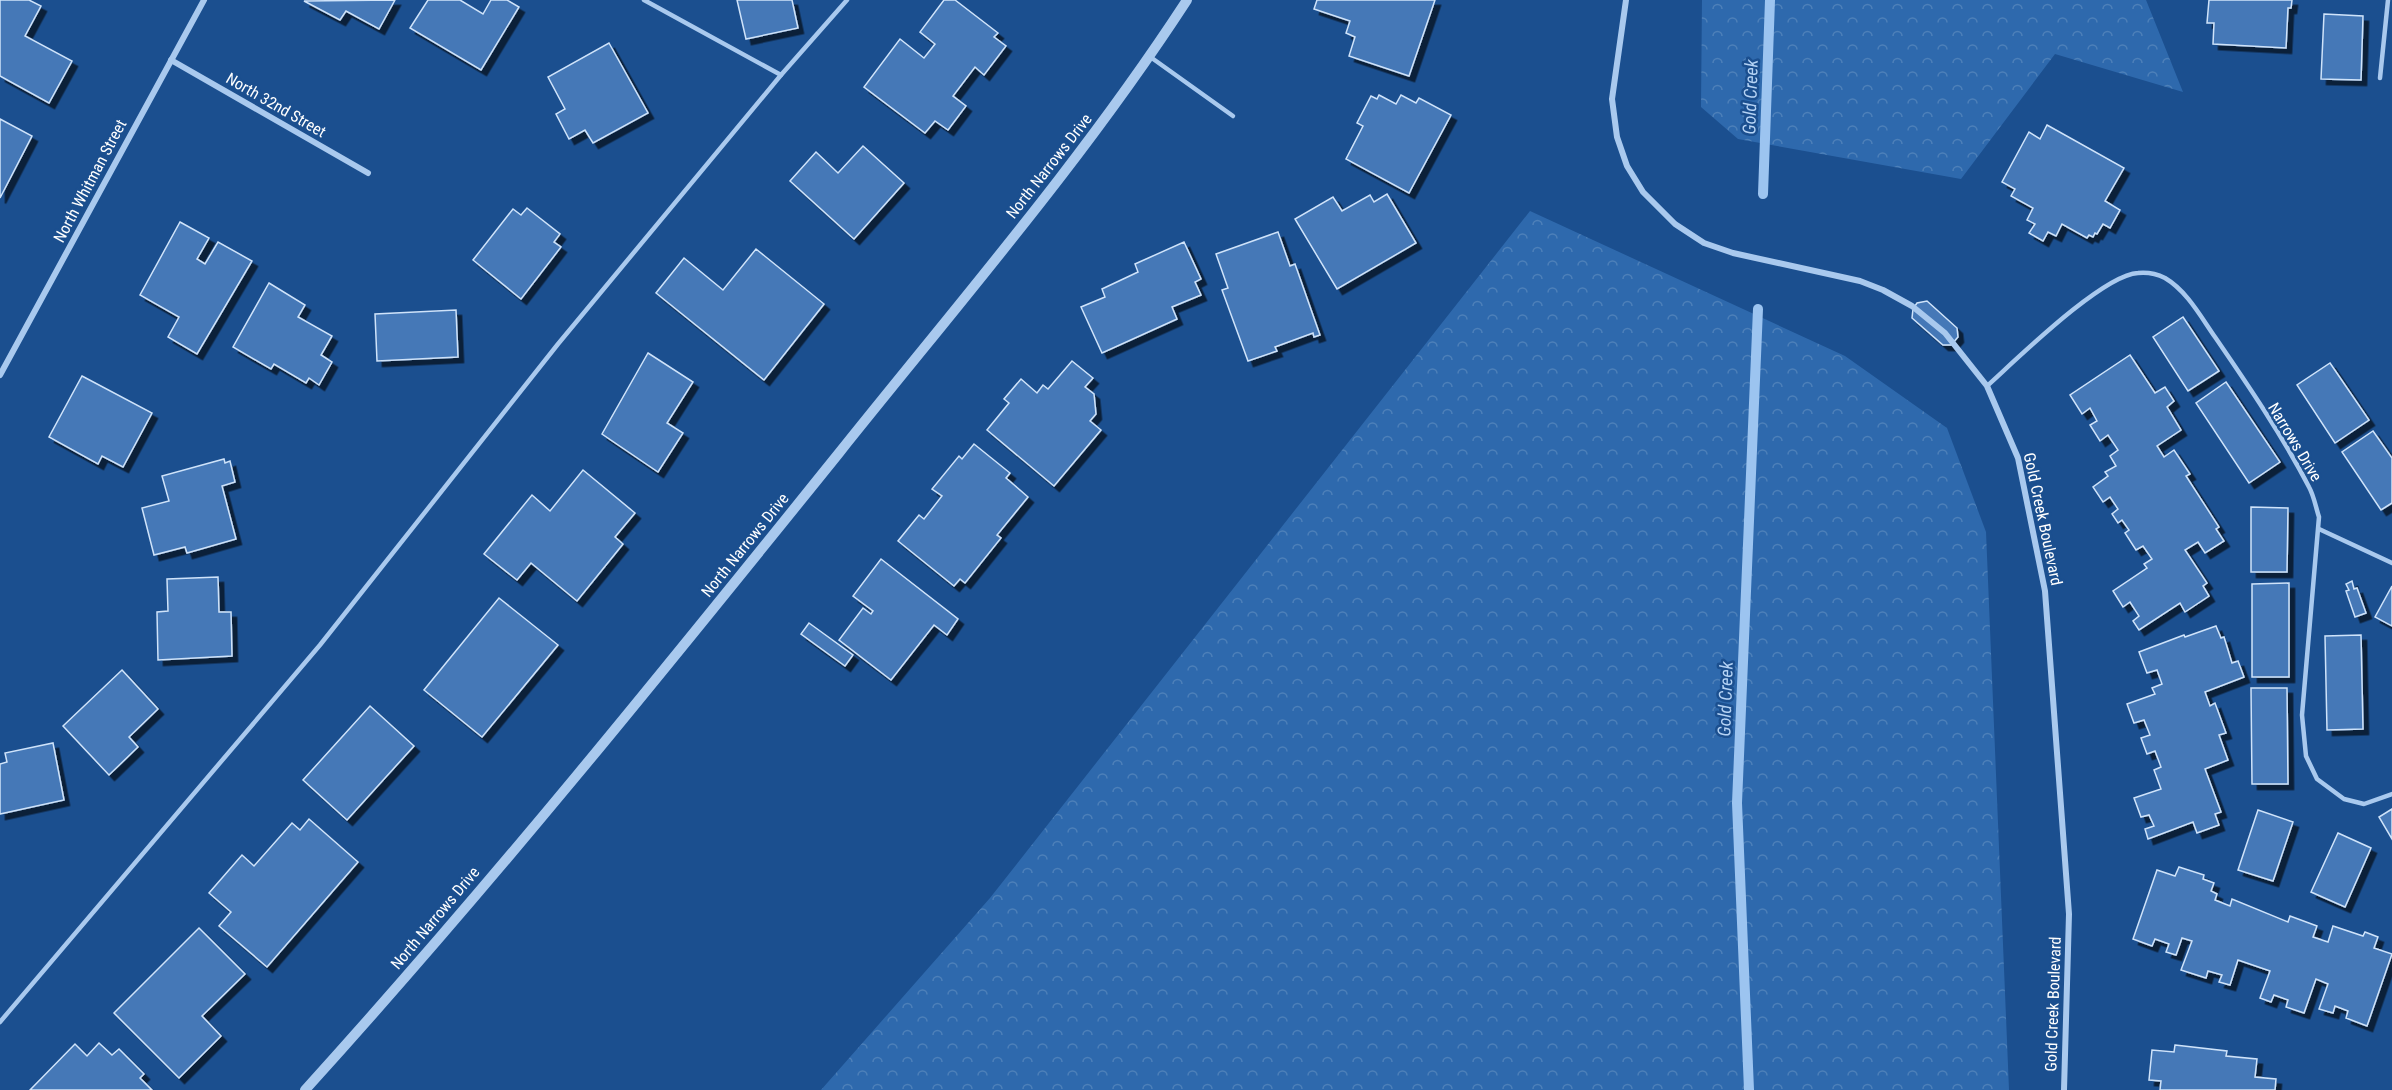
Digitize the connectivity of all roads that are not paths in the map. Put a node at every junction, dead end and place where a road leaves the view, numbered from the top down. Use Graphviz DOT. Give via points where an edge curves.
graph roads {
  1 [pos="204,0"];
  2 [pos="644,0"];
  3 [pos="847,0"];
  4 [pos="1186,0"];
  5 [pos="1626,0"];
  6 [pos="2388,0"];
  7 [pos="1149,56"];
  8 [pos="171,60"];
  9 [pos="781,75"];
  10 [pos="2380,78"];
  11 [pos="1233,116"];
  12 [pos="368,173"];
  13 [pos="0,375"];
  14 [pos="1987,386"];
  15 [pos="2319,529"];
  16 [pos="2392,563"];
  17 [pos="2392,794"];
  18 [pos="0,1022"];
  19 [pos="305,1090"];
  20 [pos="2064,1090"];
  1 -- 8 [label="street, North Whitman Street"];
  2 -- 9 [label="lane"];
  3 -- 9 [label="lane"];
  4 -- 7 [label="street, North Narrows Drive"];
  5 -- 14 [label="street, Gold Creek Boulevard" via="1612,99 1617,137 1627,166 1643,192 1675,224 1704,243 1860,281 1912,306 1945,333"];
  6 -- 10 [label="lane"];
  7 -- 11 [label="lane"];
  7 -- 19 [label="street, North Narrows Drive" via="1022,225 665,669 382,1005"];
  8 -- 12 [label="street, North 32nd Street"];
  8 -- 13 [label="street, North Whitman Street"];
  9 -- 18 [label="lane" via="558,344 320,645"];
  14 -- 15 [label="lane, Narrows Drive" via="2059,321 2103,288 2122,277 2154,273 2190,302 2248,386 2311,489"];
  14 -- 20 [label="street, Gold Creek Boulevard" via="2018,458 2045,591 2069,914"];
  15 -- 16 [label="lane"];
  15 -- 17 [label="lane, Narrows Drive" via="2302,716 2306,756 2317,779 2344,799 2364,804"];
}
